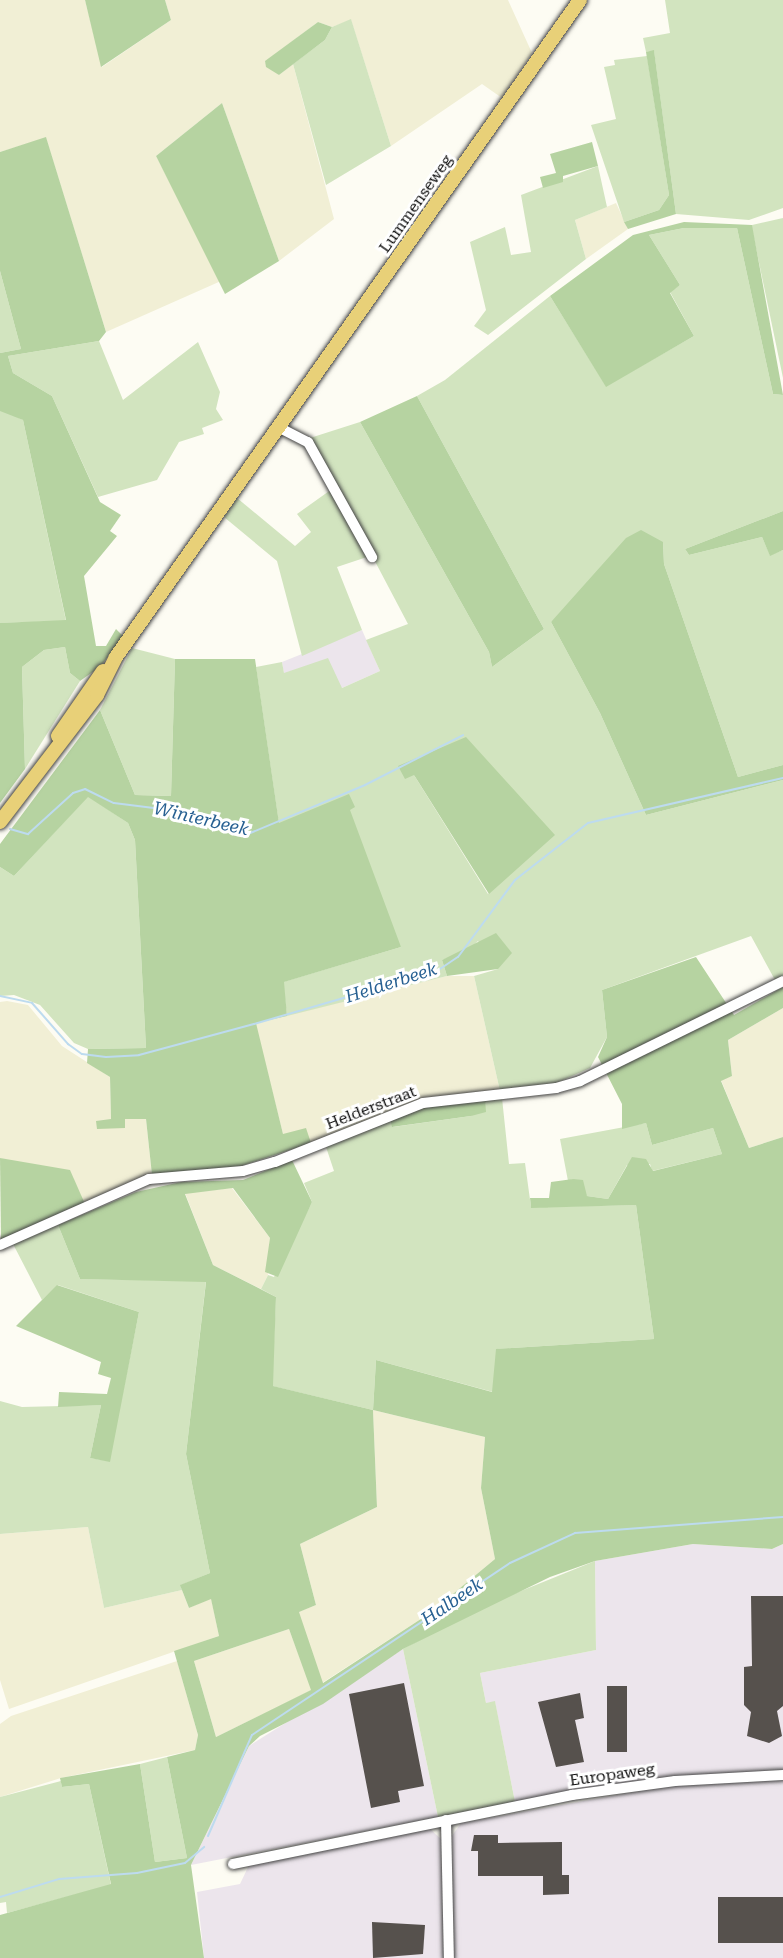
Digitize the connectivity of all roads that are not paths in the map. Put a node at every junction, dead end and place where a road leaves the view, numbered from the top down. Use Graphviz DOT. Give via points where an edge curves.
graph roads {
  1 [pos="580,0"];
  2 [pos="278,427"];
  3 [pos="372,557"];
  4 [pos="0,822"];
  5 [pos="783,981"];
  6 [pos="0,1245"];
  7 [pos="783,1775"];
  8 [pos="446,1820"];
  9 [pos="233,1864"];
  10 [pos="449,1958"];
  1 -- 2 [label="main road, Lummenseweg"];
  2 -- 3 [label="street" via="308,442"];
  2 -- 4 [label="main road, Lummenseweg" via="115,660 69,714 52,749"];
  5 -- 6 [label="street, Helderstraat" via="580,1081 423,1103 264,1165 149,1179"];
  7 -- 8 [label="street, Europaweg" via="626,1787"];
  8 -- 9 [label="street, Europaweg"];
  8 -- 10 [label="street"];
}
